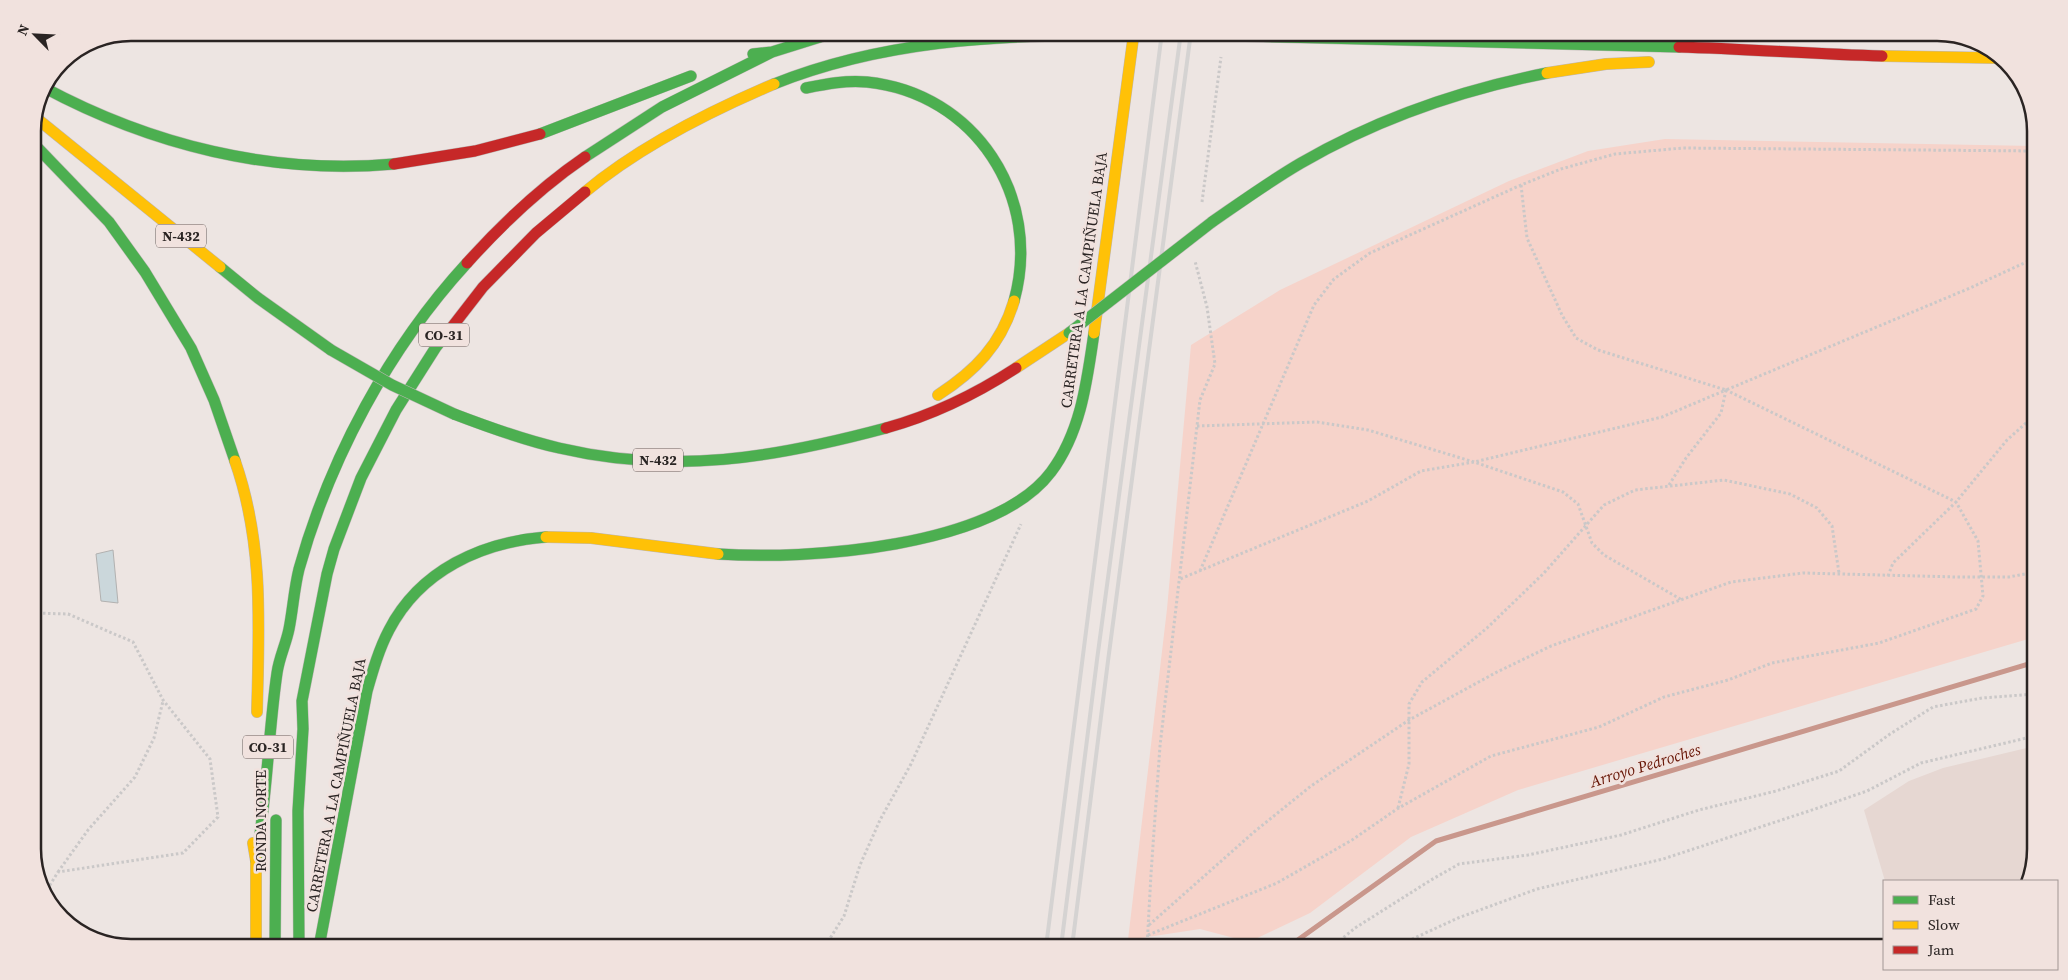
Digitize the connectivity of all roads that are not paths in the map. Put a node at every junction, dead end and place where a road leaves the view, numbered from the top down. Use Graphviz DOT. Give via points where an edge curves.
graph roads {
  1 [pos="807,41"];
  2 [pos="965,41"];
  3 [pos="1133,41"];
  4 [pos="1431,41"];
  5 [pos="772,52"];
  6 [pos="1804,54"];
  7 [pos="1989,58"];
  8 [pos="726,62"];
  9 [pos="1657,62"];
  10 [pos="1761,62"];
  11 [pos="700,72"];
  12 [pos="51,92"];
  13 [pos="756,92"];
  14 [pos="41,122"];
  15 [pos="41,151"];
  16 [pos="866,432"];
  17 [pos="288,634"];
  18 [pos="301,705"];
  19 [pos="256,720"];
  20 [pos="254,779"];
  21 [pos="256,861"];
  22 [pos="256,939"];
  23 [pos="275,939"];
  24 [pos="286,939"];
  25 [pos="299,939"];
  26 [pos="321,939"];
  1 -- 5 [label="main road, CO-31"];
  2 -- 13 [label="main road, CO-31, bridge" via="931,44 855,59 805,73"];
  3 -- 26 [label="main road, CARRETERA A LA CAMPIÑUELA BAJA" via="1087,382 1079,420 1069,444 1039,486 1004,510 965,527 928,537 823,554 722,554 572,536 538,536 483,547 454,562 408,601 390,627 376,657"];
  4 -- 6 [label="main road, CO-31, bridge" via="1766,50"];
  5 -- 8 [label="main road"];
  5 -- 17 [label="main road, CO-31" via="692,91 629,127 576,163 525,205 478,250 448,285 396,354 364,408 337,466 311,532 297,580"];
  6 -- 7 [label="main road, CO-31"];
  6 -- 10 [label="main road"];
  9 -- 16 [label="main road, bridge" via="1556,71 1467,92 1372,127 1301,163 1212,222 1069,334 982,390 912,421"];
  11 -- 12 [label="main road" via="546,132 471,151 350,167 293,165 234,157 104,119"];
  13 -- 16 [label="main road" via="794,91 835,82 873,82 904,89 934,102 978,136 997,162 1011,190 1020,222 1022,256 1017,295 1007,324 990,353 975,371 955,385"];
  13 -- 18 [label="main road, CO-31" via="669,134 621,164 550,219 494,274 446,333 379,441 351,504 334,551 315,625"];
  14 -- 16 [label="main road, N-432, bridge" via="258,298 331,350 392,385 509,435 560,448 670,461 770,455"];
  15 -- 19 [label="main road" via="109,222 140,265 191,348 214,400 242,480 256,546 259,608"];
  17 -- 21 [label="main road, CO-31" via="279,663"];
  17 -- 23 [label="main road, RONDA NORTE" via="276,762"];
  18 -- 24 [label="main road, RONDA NORTE" via="295,722 288,786"];
  18 -- 25 [label="main road"];
  20 -- 21 [label="main road"];
  21 -- 22 [label="main road"];
}
